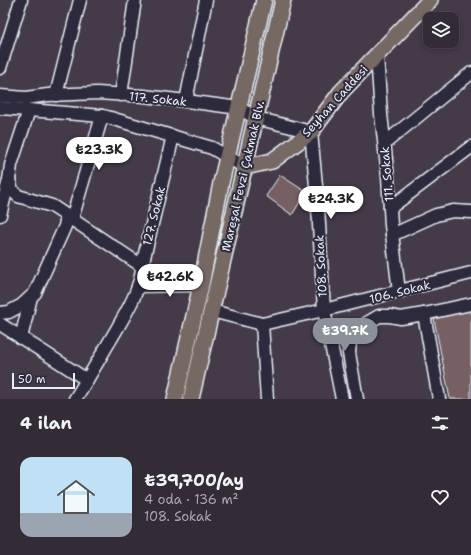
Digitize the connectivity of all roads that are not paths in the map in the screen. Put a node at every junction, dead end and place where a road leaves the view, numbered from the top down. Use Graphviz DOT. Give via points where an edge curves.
graph roads {
  1 [pos="21,0"];
  2 [pos="80,0"];
  3 [pos="136,0"];
  4 [pos="206,0"];
  5 [pos="264,0"];
  6 [pos="283,0"];
  7 [pos="426,1"];
  8 [pos="377,55"];
  9 [pos="0,68"];
  10 [pos="471,73"];
  11 [pos="56,95"];
  12 [pos="121,95"];
  13 [pos="0,96"];
  14 [pos="186,101"];
  15 [pos="0,108"];
  16 [pos="238,108"];
  17 [pos="29,110"];
  18 [pos="102,116"];
  19 [pos="256,118"];
  20 [pos="311,132"];
  21 [pos="173,136"];
  22 [pos="384,143"];
  23 [pos="471,147"];
  24 [pos="228,156"];
  25 [pos="245,167"];
  26 [pos="9,180"];
  27 [pos="390,208"];
  28 [pos="471,212"];
  29 [pos="0,215"];
  30 [pos="70,217"];
  31 [pos="392,235"];
  32 [pos="142,266"];
  33 [pos="471,273"];
  34 [pos="138,286"];
  35 [pos="201,286"];
  36 [pos="399,292"];
  37 [pos="31,297"];
  38 [pos="471,304"];
  39 [pos="212,310"];
  40 [pos="324,310"];
  41 [pos="0,314"];
  42 [pos="424,314"];
  43 [pos="0,324"];
  44 [pos="262,324"];
  45 [pos="21,338"];
  46 [pos="87,380"];
  47 [pos="75,399"];
  48 [pos="175,399"];
  49 [pos="191,399"];
  50 [pos="267,399"];
  51 [pos="342,399"];
  52 [pos="357,399"];
  53 [pos="438,399"];
  1 -- 9 [label="street"];
  2 -- 11 [label="street"];
  3 -- 12 [label="street"];
  4 -- 14 [label="street"];
  5 -- 16 [label="main road, Mareşal Fevzi Çakmak Blv."];
  6 -- 19 [label="main road, Mareşal Fevzi Çakmak Blv."];
  7 -- 8 [label="main road, Seyhan Caddesi"];
  8 -- 20 [label="main road, Seyhan Caddesi" via="341,92"];
  8 -- 22 [label="street, 111. Sokak"];
  10 -- 22 [label="street"];
  11 -- 12 [label="street, 117. Sokak"];
  11 -- 13 [label="street, 117. Sokak" via="26,98"];
  12 -- 14 [label="street, 117. Sokak"];
  14 -- 16 [label="street, 117. Sokak"];
  15 -- 17 [label="street"];
  16 -- 19 [label="street, 117. Sokak"];
  16 -- 24 [label="main road, Mareşal Fevzi Çakmak Blv."];
  17 -- 18 [label="street"];
  17 -- 26 [label="street" via="11,165"];
  18 -- 21 [label="street"];
  18 -- 30 [label="street"];
  19 -- 20 [label="street, 117. Sokak"];
  19 -- 25 [label="main road, Mareşal Fevzi Çakmak Blv."];
  20 -- 25 [label="main road, Seyhan Caddesi" via="272,161"];
  20 -- 40 [label="street, 108. Sokak"];
  21 -- 24 [label="street" via="212,148"];
  21 -- 32 [label="street, 127. Sokak"];
  22 -- 27 [label="street, 111. Sokak"];
  23 -- 27 [label="street"];
  24 -- 25 [label="street"];
  24 -- 35 [label="main road, Mareşal Fevzi Çakmak Blv."];
  25 -- 39 [label="main road, Mareşal Fevzi Çakmak Blv."];
  26 -- 29 [label="street"];
  26 -- 30 [label="street" via="12,190 18,196 52,206"];
  27 -- 31 [label="street, 111. Sokak"];
  28 -- 31 [label="street" via="453,211 436,215"];
  30 -- 32 [label="street"];
  30 -- 37 [label="street"];
  31 -- 36 [label="street, 111. Sokak"];
  32 -- 34 [label="street, 127. Sokak"];
  33 -- 36 [label="street, 106. Sokak"];
  34 -- 35 [label="street"];
  34 -- 46 [label="street, 127. Sokak" via="126,313"];
  35 -- 48 [label="main road, Mareşal Fevzi Çakmak Blv."];
  36 -- 40 [label="street, 106. Sokak"];
  37 -- 41 [label="street" via="22,305"];
  37 -- 45 [label="street"];
  38 -- 42 [label="street"];
  39 -- 44 [label="street, 106. Sokak"];
  39 -- 49 [label="main road, Mareşal Fevzi Çakmak Blv."];
  40 -- 44 [label="street, 106. Sokak"];
  40 -- 51 [label="street, 108. Sokak"];
  42 -- 52 [label="street" via="401,318 379,316 357,331 350,342 349,353"];
  42 -- 53 [label="street"];
  43 -- 45 [label="street"];
  44 -- 50 [label="street"];
  45 -- 46 [label="street"];
  46 -- 47 [label="street, 127. Sokak"];
}
